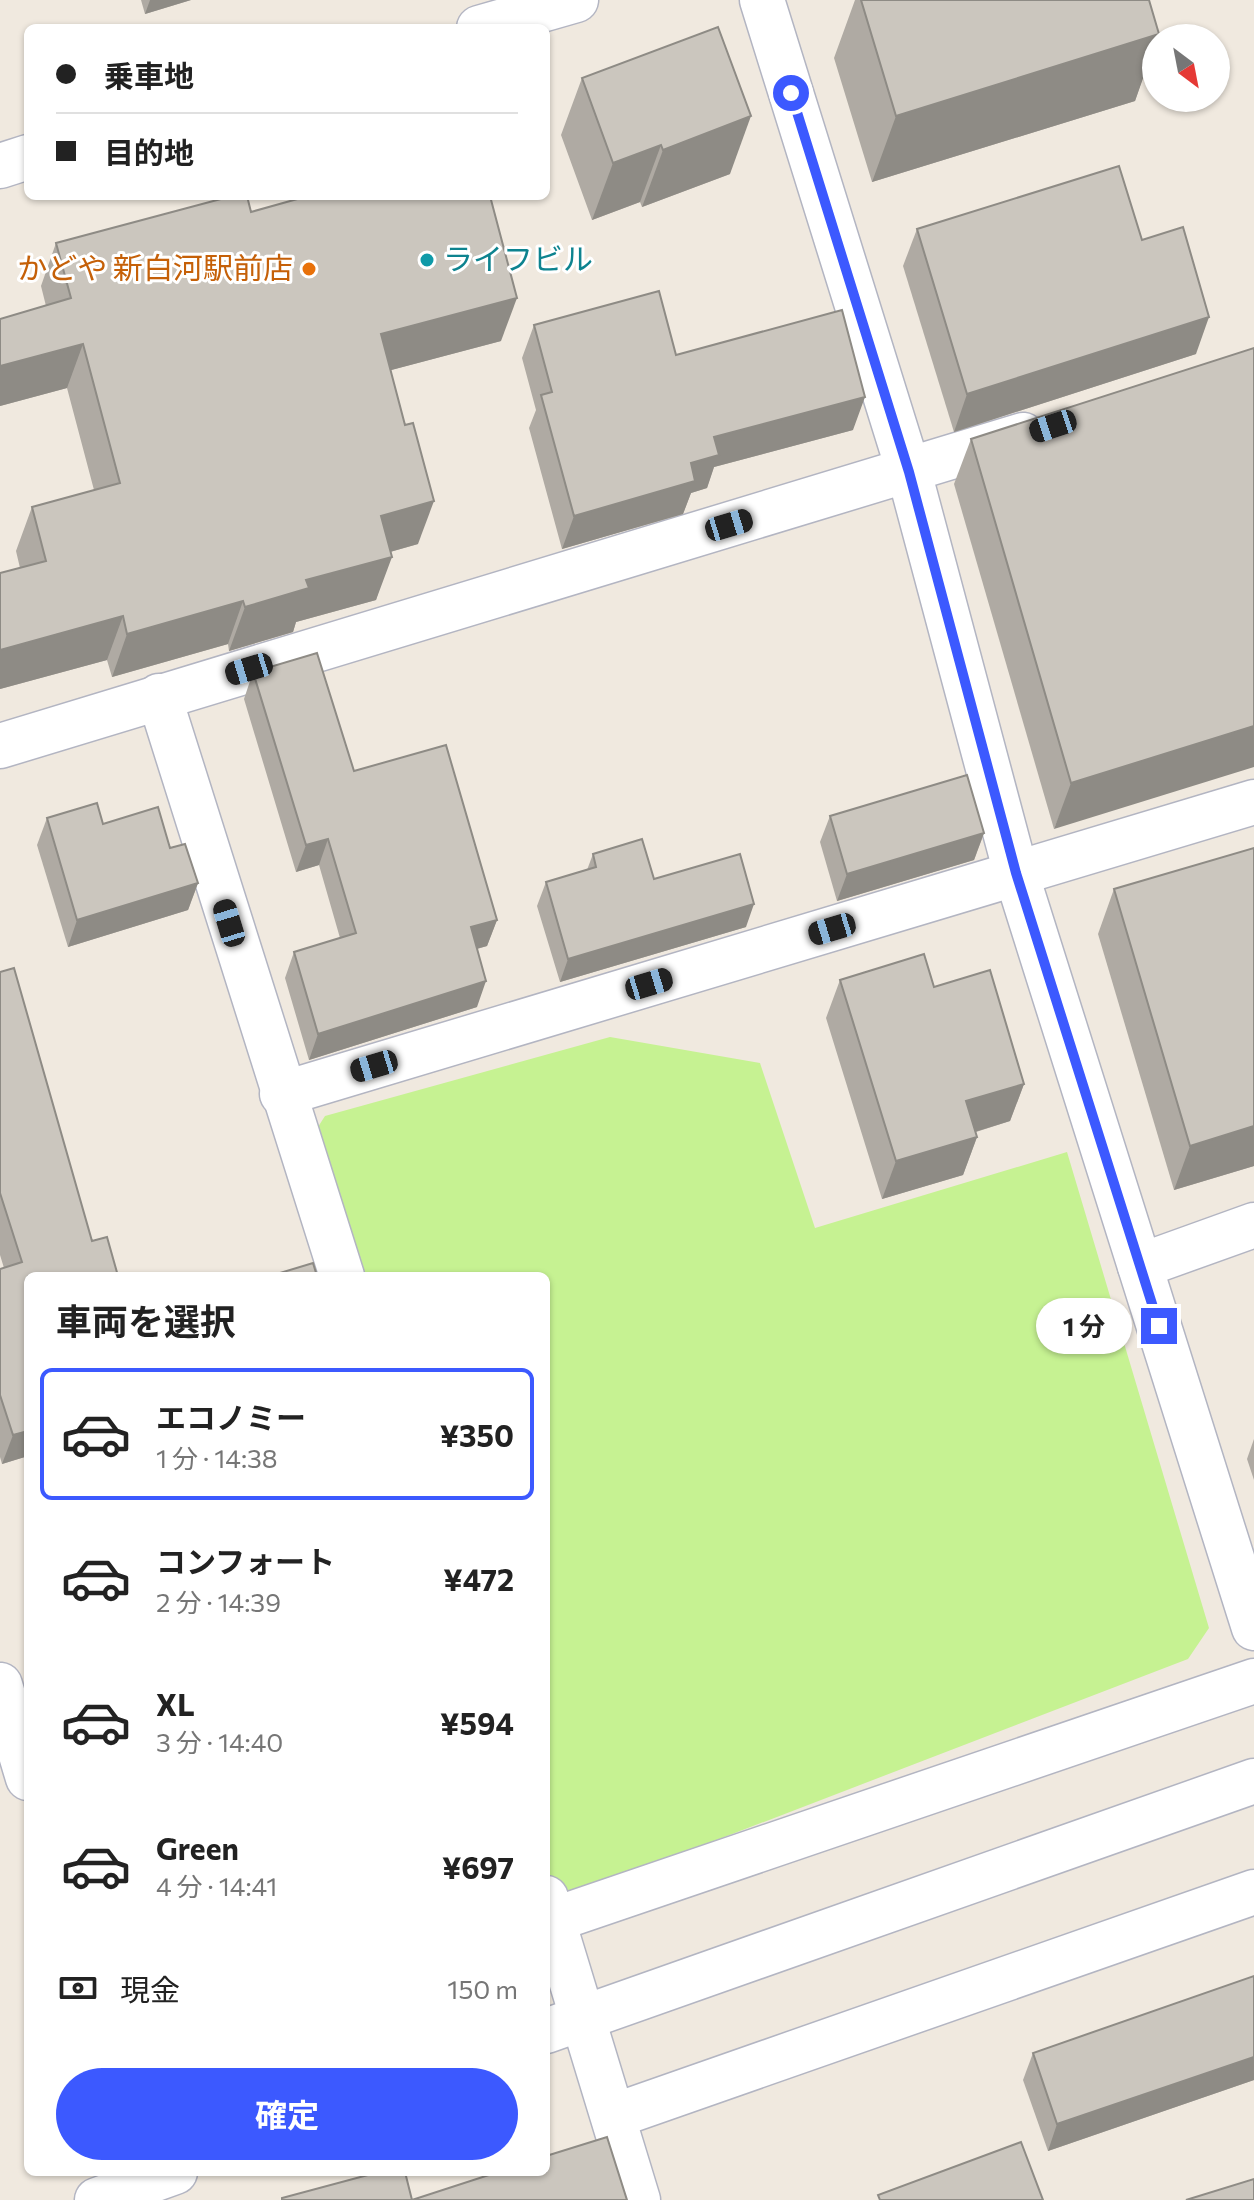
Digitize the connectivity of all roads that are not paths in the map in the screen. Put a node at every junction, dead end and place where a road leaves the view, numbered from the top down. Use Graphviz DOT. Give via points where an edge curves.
graph roads {
  1 [pos="576,0"];
  2 [pos="762,0"];
  3 [pos="493,24"];
  4 [pos="24,158"];
  5 [pos="0,166"];
  6 [pos="1059,424"];
  7 [pos="909,472"];
  8 [pos="159,696"];
  9 [pos="0,746"];
  10 [pos="1254,802"];
  11 [pos="1016,873"];
  12 [pos="282,1094"];
  13 [pos="1254,1225"];
  14 [pos="1140,1266"];
  15 [pos="341,1272"];
  16 [pos="1254,1628"];
  17 [pos="1254,1681"];
  18 [pos="4,1709"];
  19 [pos="24,1766"];
  20 [pos="1254,1781"];
  21 [pos="1254,1892"];
  22 [pos="550,1909"];
  23 [pos="565,2024"];
  24 [pos="614,2116"];
  25 [pos="156,2182"];
  26 [pos="97,2200"];
  27 [pos="638,2200"];
  1 -- 3 [label="street"];
  2 -- 7 [label="street"];
  4 -- 5 [label="street"];
  6 -- 7 [label="street"];
  7 -- 8 [label="street"];
  7 -- 11 [label="street"];
  8 -- 9 [label="street"];
  8 -- 12 [label="street"];
  10 -- 11 [label="street"];
  11 -- 12 [label="street"];
  11 -- 14 [label="street"];
  12 -- 15 [label="street"];
  13 -- 14 [label="street"];
  14 -- 16 [label="street"];
  17 -- 22 [label="street"];
  18 -- 19 [label="street"];
  20 -- 23 [label="street"];
  21 -- 24 [label="street"];
  22 -- 23 [label="street"];
  23 -- 24 [label="street"];
  24 -- 27 [label="street"];
  25 -- 26 [label="street"];
}
